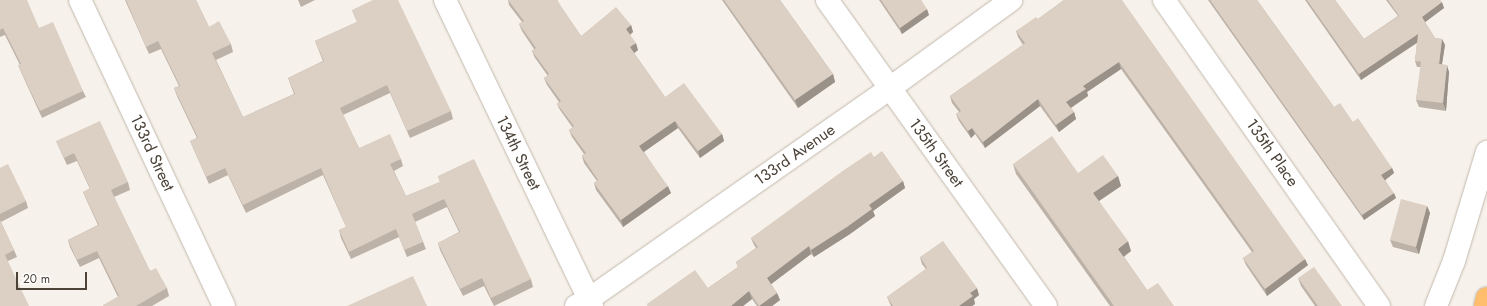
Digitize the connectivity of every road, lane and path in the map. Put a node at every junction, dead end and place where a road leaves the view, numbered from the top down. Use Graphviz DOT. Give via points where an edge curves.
graph roads {
  1 [pos="80,0"];
  2 [pos="445,0"];
  3 [pos="827,0"];
  4 [pos="1012,0"];
  5 [pos="1164,0"];
  6 [pos="890,88"];
  7 [pos="1487,152"];
  8 [pos="1487,298"];
  9 [pos="586,304"];
  10 [pos="224,306"];
  11 [pos="1046,306"];
  12 [pos="1379,306"];
  13 [pos="1436,306"];
  14 [pos="1484,306"];
  1 -- 10 [label="street, 133rd Street"];
  2 -- 9 [label="street, 134th Street"];
  3 -- 6 [label="street, 135th Street"];
  4 -- 6 [label="street, 133rd Avenue"];
  5 -- 12 [label="street, 135th Place"];
  6 -- 9 [label="street, 133rd Avenue"];
  6 -- 11 [label="street, 135th Street"];
  7 -- 13 [label="street" via="1454,261"];
  8 -- 14 [label="highway"];
}
